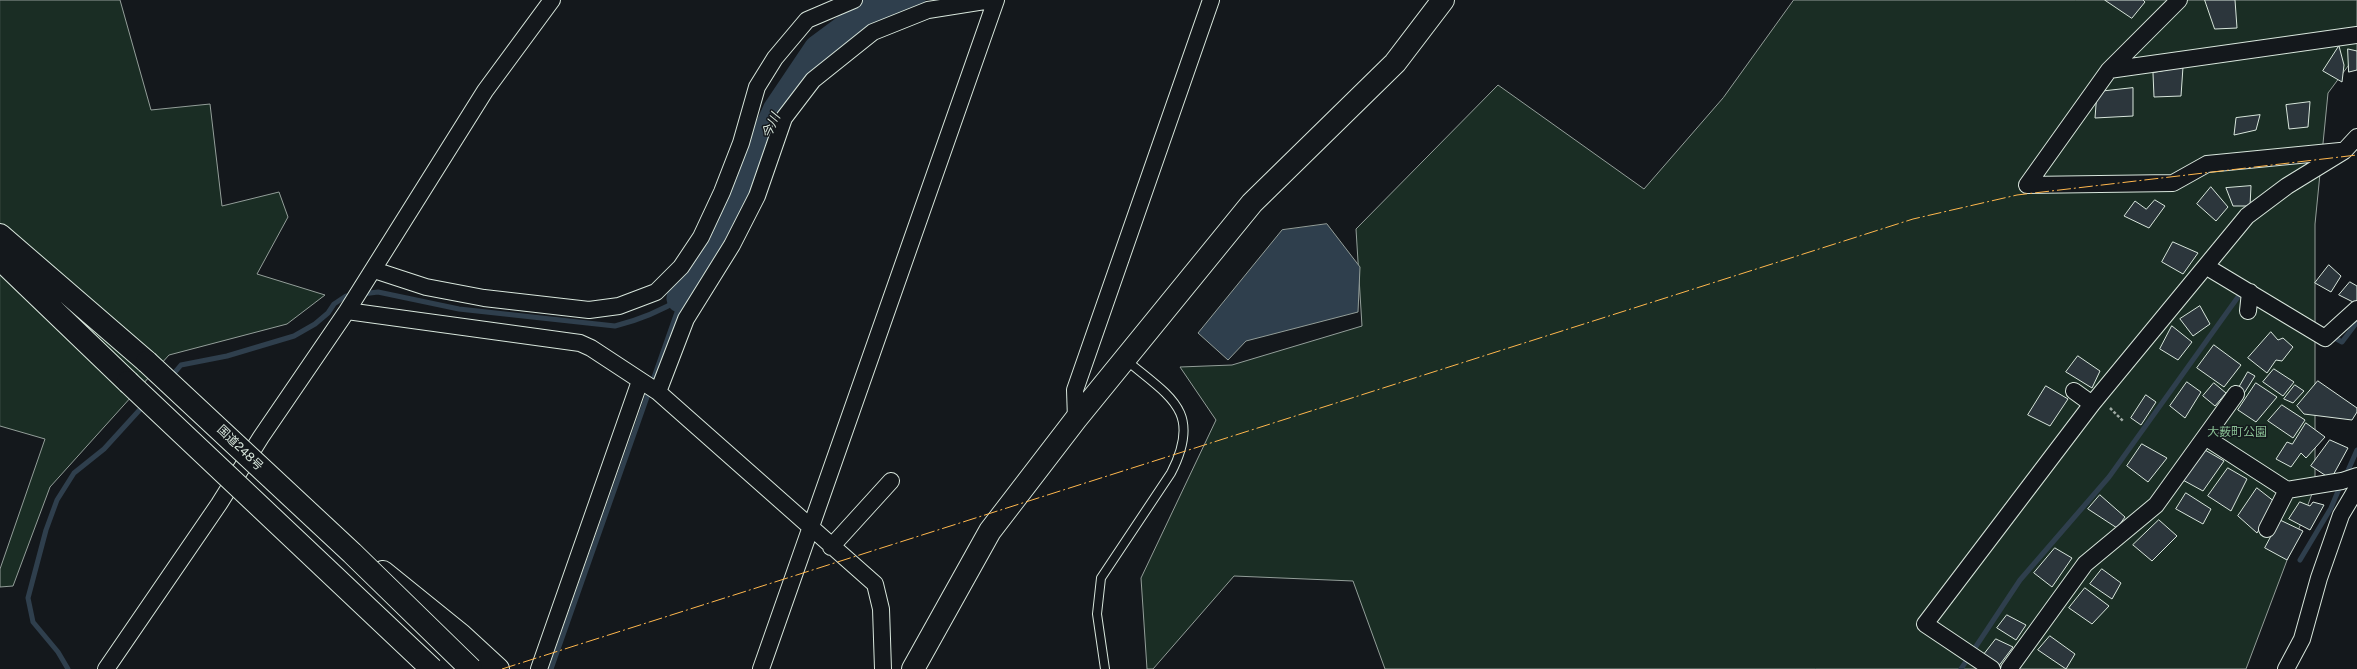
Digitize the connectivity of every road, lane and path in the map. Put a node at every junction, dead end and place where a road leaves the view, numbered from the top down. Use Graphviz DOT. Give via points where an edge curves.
graph roads {
  1 [pos="552,0"];
  2 [pos="854,0"];
  3 [pos="991,0"];
  4 [pos="996,0"];
  5 [pos="1211,0"];
  6 [pos="1443,0"];
  7 [pos="2179,0"];
  8 [pos="2357,35"];
  9 [pos="2109,70"];
  10 [pos="2357,137"];
  11 [pos="2344,151"];
  12 [pos="0,235"];
  13 [pos="0,259"];
  14 [pos="2207,267"];
  15 [pos="374,270"];
  16 [pos="2250,292"];
  17 [pos="2357,310"];
  18 [pos="347,311"];
  19 [pos="2248,311"];
  20 [pos="1124,358"];
  21 [pos="640,381"];
  22 [pos="2074,391"];
  23 [pos="658,392"];
  24 [pos="2236,394"];
  25 [pos="2092,404"];
  26 [pos="1076,419"];
  27 [pos="2205,437"];
  28 [pos="2357,476"];
  29 [pos="891,481"];
  30 [pos="2357,488"];
  31 [pos="2287,490"];
  32 [pos="288,495"];
  33 [pos="811,529"];
  34 [pos="2267,529"];
  35 [pos="831,546"];
  36 [pos="1986,665"];
  37 [pos="106,669"];
  38 [pos="432,669"];
  39 [pos="471,669"];
  40 [pos="498,669"];
  41 [pos="539,669"];
  42 [pos="761,669"];
  43 [pos="883,669"];
  44 [pos="913,669"];
  45 [pos="1105,669"];
  46 [pos="2009,669"];
  47 [pos="2286,669"];
  1 -- 15 [label="street" via="485,91"];
  2 -- 15 [label="street" via="808,20 775,58 757,87 741,143 722,192 700,237 681,267 656,292 620,306 589,310 484,298 426,287"];
  3 -- 23 [label="street" via="928,10 873,32 813,80 784,118 757,196 732,245 686,319"];
  4 -- 33 [label="street"];
  5 -- 26 [label="street" via="1075,390"];
  6 -- 20 [label="main road" via="1395,63 1252,204"];
  7 -- 9 [label="street"];
  8 -- 9 [label="street"];
  9 -- 11 [label="street" via="2027,185 2173,183 2207,164"];
  10 -- 11 [label="street"];
  11 -- 14 [label="street" via="2287,186 2247,216"];
  12 -- 32 [label="main road, 国道248号, bridge" via="147,362"];
  13 -- 38 [label="main road, bridge"];
  14 -- 16 [label="street"];
  14 -- 25 [label="street"];
  15 -- 18 [label="street"];
  16 -- 17 [label="street" via="2325,338"];
  16 -- 19 [label="street"];
  18 -- 21 [label="street" via="580,343"];
  18 -- 37 [label="street"];
  20 -- 26 [label="main road"];
  20 -- 45 [label="lane" via="1175,401 1185,433 1180,455 1171,473 1101,578 1097,614"];
  21 -- 23 [label="street"];
  21 -- 41 [label="street"];
  22 -- 25 [label="street"];
  23 -- 33 [label="street"];
  24 -- 27 [label="street"];
  25 -- 36 [label="street" via="1925,624"];
  26 -- 44 [label="main road" via="990,531"];
  27 -- 31 [label="street"];
  27 -- 46 [label="street" via="2156,505 2085,564"];
  28 -- 31 [label="street"];
  29 -- 35 [label="street"];
  30 -- 47 [label="street" via="2341,515 2318,578 2302,639"];
  31 -- 34 [label="street"];
  32 -- 39 [label="main road, 国道248号, bridge" via="352,553"];
  32 -- 40 [label="main road, bridge" via="461,635"];
  33 -- 35 [label="street"];
  33 -- 42 [label="street"];
  35 -- 43 [label="street" via="875,584 881,609"];
}
